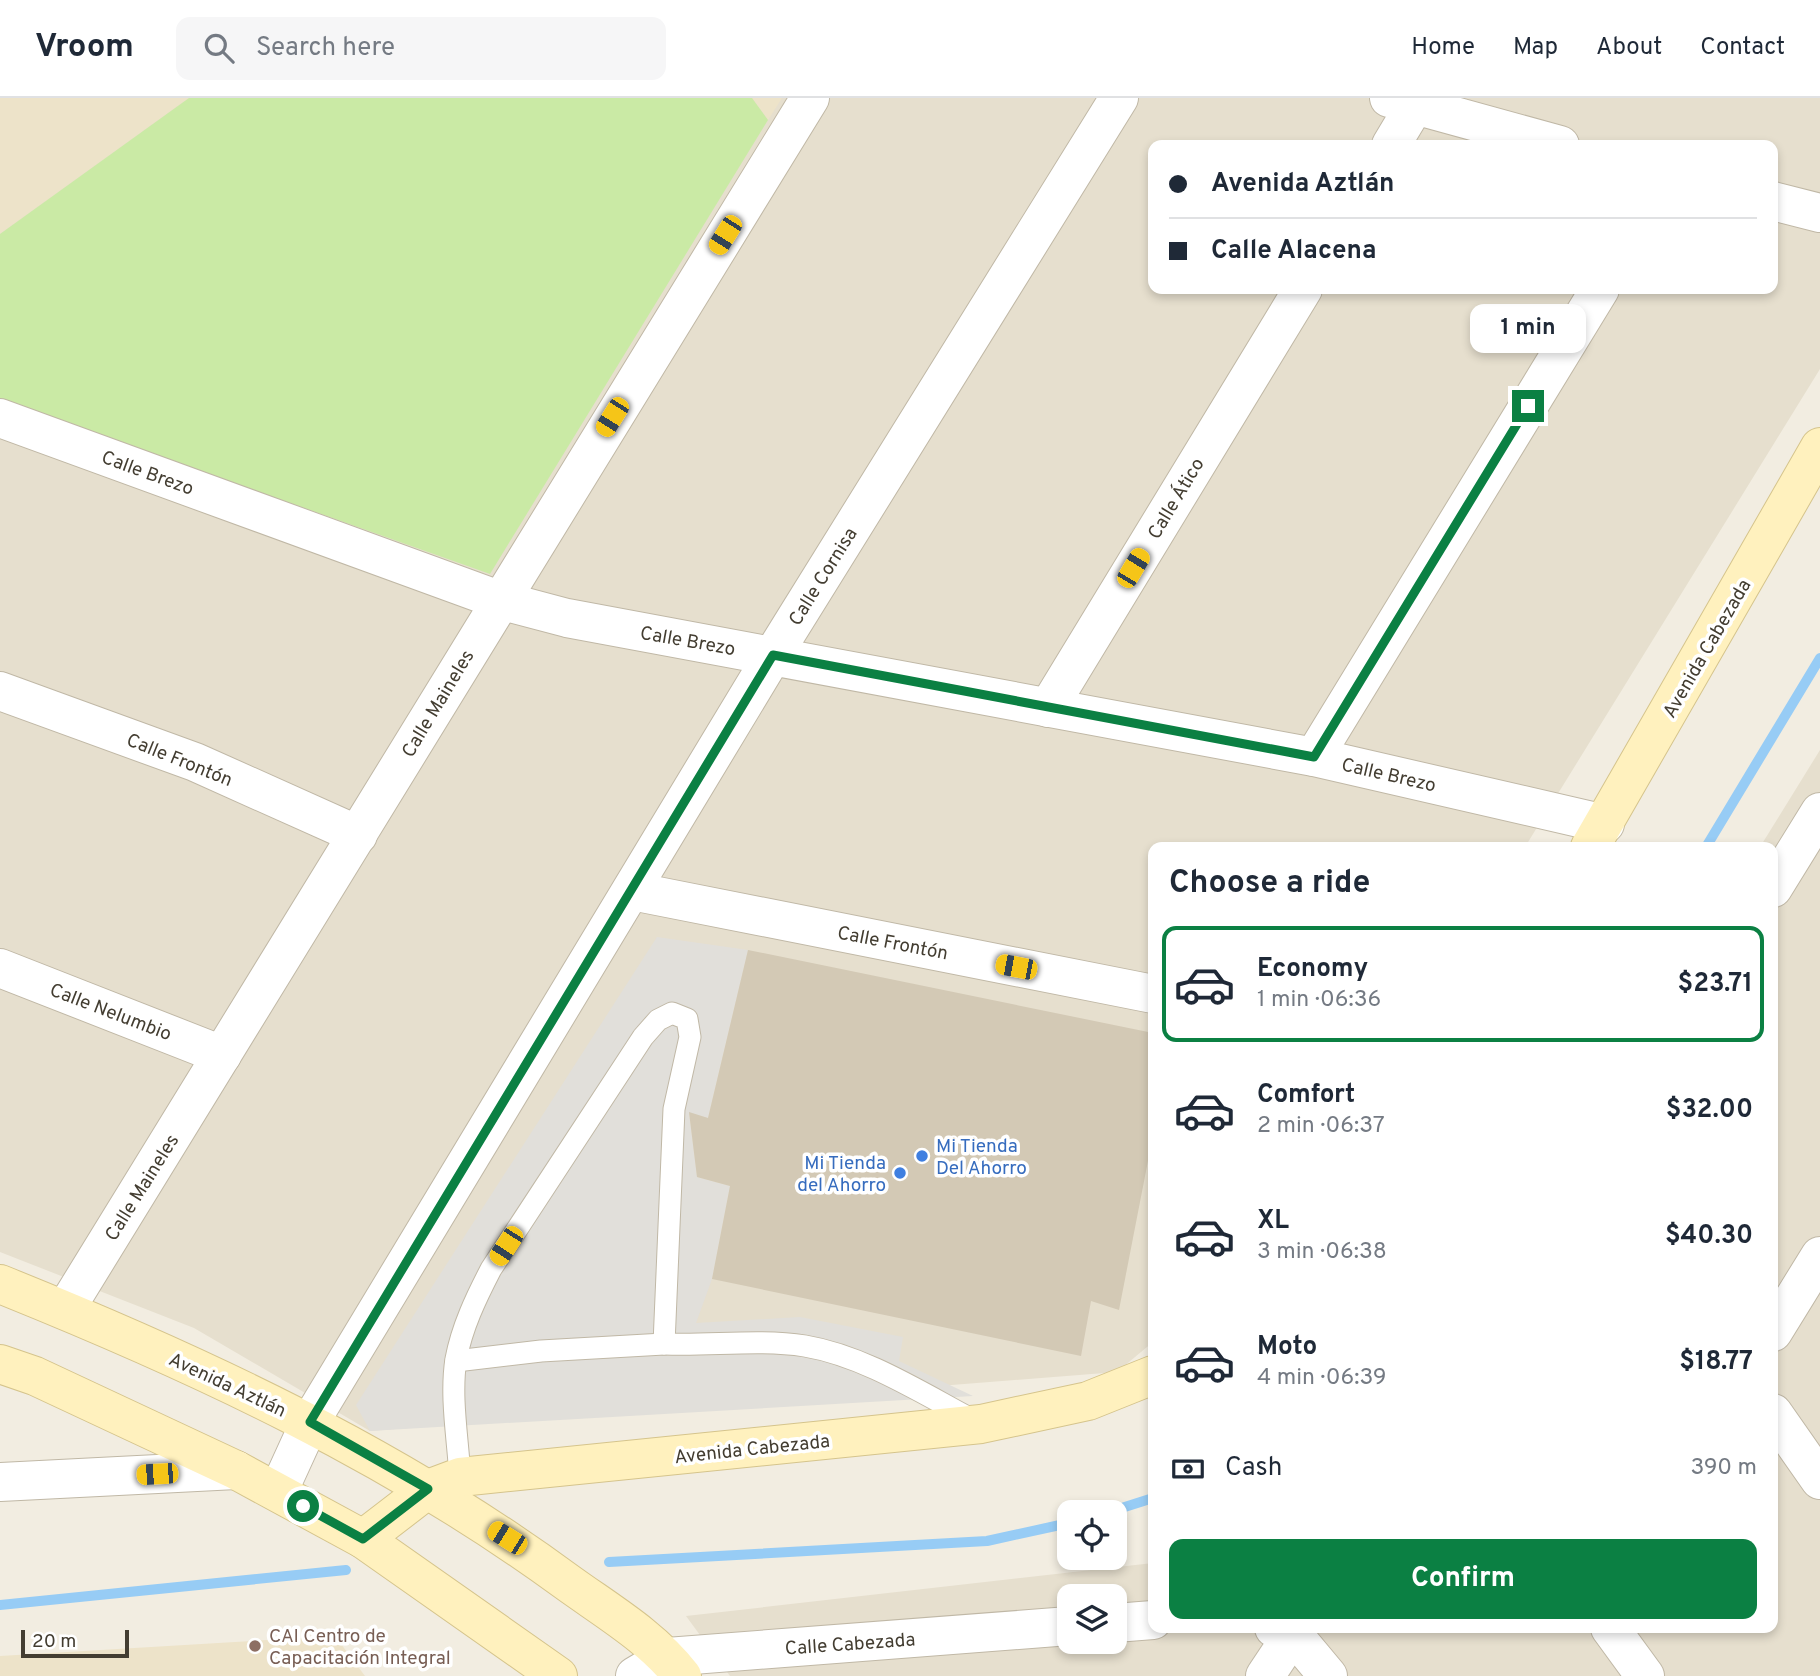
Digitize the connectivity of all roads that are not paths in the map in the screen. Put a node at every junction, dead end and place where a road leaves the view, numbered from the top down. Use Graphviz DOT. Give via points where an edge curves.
graph roads {
  1 [pos="810,98"];
  2 [pos="1119,98"];
  3 [pos="1402,101"];
  4 [pos="1392,140"];
  5 [pos="1542,140"];
  6 [pos="1778,202"];
  7 [pos="1820,213"];
  8 [pos="1300,294"];
  9 [pos="1597,294"];
  10 [pos="0,418"];
  11 [pos="1820,447"];
  12 [pos="499,600"];
  13 [pos="773,655"];
  14 [pos="0,691"];
  15 [pos="1048,708"];
  16 [pos="1314,757"];
  17 [pos="1820,813"];
  18 [pos="358,835"];
  19 [pos="1597,836"];
  20 [pos="1778,880"];
  21 [pos="632,891"];
  22 [pos="0,968"];
  23 [pos="1148,993"];
  24 [pos="222,1055"];
  25 [pos="1820,1256"];
  26 [pos="0,1283"];
  27 [pos="65,1310"];
  28 [pos="1778,1324"];
  29 [pos="664,1344"];
  30 [pos="456,1361"];
  31 [pos="0,1364"];
  32 [pos="1148,1377"];
  33 [pos="1778,1420"];
  34 [pos="310,1422"];
  35 [pos="981,1424"];
  36 [pos="236,1471"];
  37 [pos="1820,1480"];
  38 [pos="0,1482"];
  39 [pos="444,1483"];
  40 [pos="278,1492"];
  41 [pos="377,1549"];
  42 [pos="1148,1620"];
  43 [pos="1127,1622"];
  44 [pos="1057,1627"];
  45 [pos="1286,1633"];
  46 [pos="1291,1633"];
  47 [pos="1614,1633"];
  48 [pos="661,1664"];
  49 [pos="558,1676"];
  50 [pos="1265,1676"];
  51 [pos="1328,1676"];
  52 [pos="1646,1676"];
  1 -- 12 [label="street, Calle Maineles"];
  2 -- 13 [label="street, Calle Cornisa"];
  3 -- 4 [label="street"];
  3 -- 5 [label="street"];
  6 -- 7 [label="street"];
  8 -- 15 [label="street, Calle Ático"];
  9 -- 16 [label="street"];
  10 -- 12 [label="street, Calle Brezo"];
  11 -- 19 [label="main road, Avenida Cabezada"];
  12 -- 13 [label="street, Calle Brezo" via="567,618"];
  12 -- 18 [label="street, Calle Maineles"];
  13 -- 15 [label="street, Calle Brezo"];
  13 -- 21 [label="street, Calle Cornisa"];
  14 -- 18 [label="street, Calle Frontón" via="195,762"];
  15 -- 16 [label="street, Calle Brezo"];
  16 -- 19 [label="street, Calle Brezo"];
  17 -- 20 [label="street"];
  18 -- 24 [label="street, Calle Maineles"];
  21 -- 23 [label="street, Calle Frontón"];
  21 -- 34 [label="street, Calle Cornisa"];
  22 -- 24 [label="street, Calle Nelumbio"];
  24 -- 27 [label="street, Calle Maineles"];
  25 -- 28 [label="street"];
  26 -- 27 [label="main road, Avenida Aztlán"];
  27 -- 34 [label="main road, Avenida Aztlán"];
  29 -- 30 [label="lane"];
  29 -- 30 [label="lane" via="674,1109 690,1037 687,1019 672,1013 658,1020 643,1037 491,1269 471,1308"];
  29 -- 35 [label="lane" via="807,1346 872,1368"];
  30 -- 39 [label="lane"];
  31 -- 36 [label="main road" via="35,1376"];
  32 -- 35 [label="main road, Avenida Cabezada" via="1088,1401"];
  33 -- 37 [label="street"];
  34 -- 39 [label="main road, Avenida Aztlán"];
  34 -- 40 [label="street, Calle Cornisa"];
  35 -- 39 [label="main road, Avenida Cabezada"];
  36 -- 38 [label="street"];
  36 -- 40 [label="main road"];
  39 -- 41 [label="main road"];
  39 -- 48 [label="main road, Avenida Aztlán"];
  40 -- 41 [label="main road"];
  41 -- 49 [label="main road"];
  42 -- 43 [label="street"];
  44 -- 48 [label="street, Calle Cabezada"];
  45 -- 50 [label="street"];
  46 -- 51 [label="street"];
  47 -- 52 [label="street"];
}
